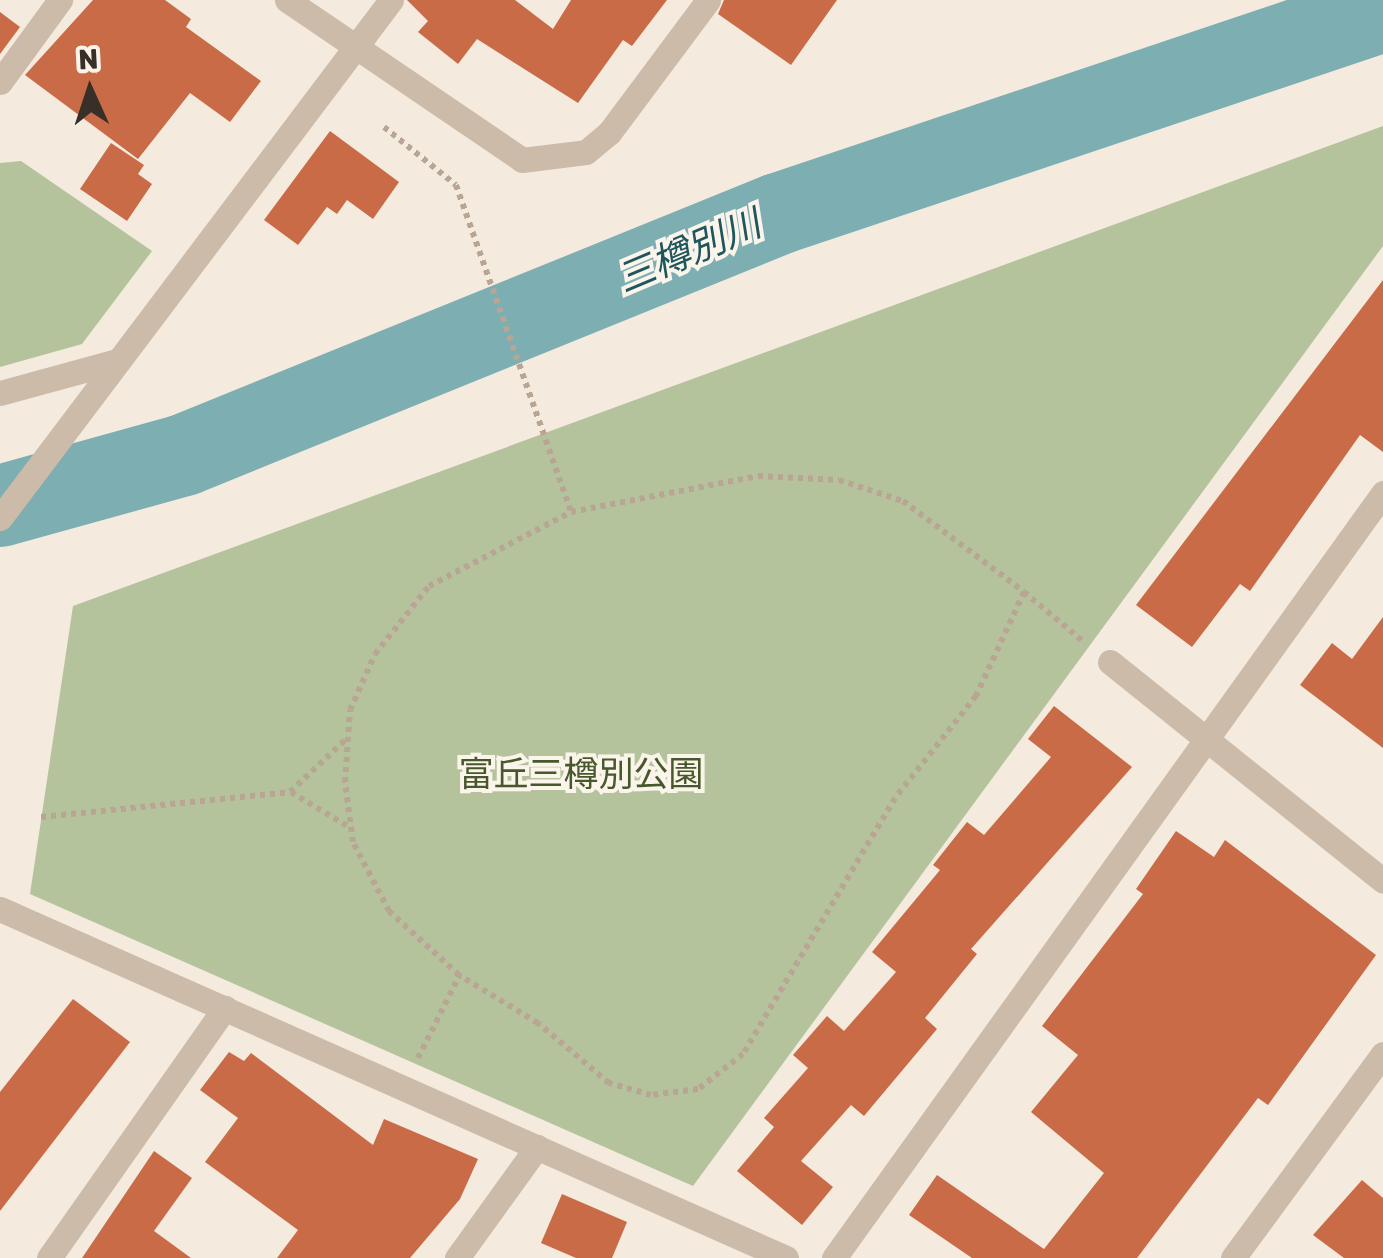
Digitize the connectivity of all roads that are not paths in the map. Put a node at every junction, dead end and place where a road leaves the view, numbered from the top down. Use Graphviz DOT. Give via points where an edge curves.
graph roads {
  1 [pos="60,0"];
  2 [pos="287,0"];
  3 [pos="391,0"];
  4 [pos="708,0"];
  5 [pos="355,48"];
  6 [pos="0,82"];
  7 [pos="117,361"];
  8 [pos="0,393"];
  9 [pos="1383,494"];
  10 [pos="0,518"];
  11 [pos="1110,662"];
  12 [pos="1208,738"];
  13 [pos="1383,881"];
  14 [pos="0,909"];
  15 [pos="225,1008"];
  16 [pos="1383,1054"];
  17 [pos="537,1147"];
  18 [pos="50,1258"];
  19 [pos="457,1258"];
  20 [pos="786,1258"];
  21 [pos="834,1258"];
  22 [pos="1233,1258"];
  1 -- 6 [label="street"];
  2 -- 5 [label="street"];
  3 -- 5 [label="street"];
  4 -- 5 [label="street" via="586,152 522,160"];
  5 -- 7 [label="street"];
  7 -- 8 [label="street"];
  7 -- 10 [label="street"];
  9 -- 12 [label="street"];
  11 -- 12 [label="street"];
  12 -- 13 [label="street"];
  12 -- 21 [label="street"];
  14 -- 15 [label="street"];
  15 -- 17 [label="street"];
  15 -- 18 [label="street"];
  16 -- 22 [label="street"];
  17 -- 19 [label="street"];
  17 -- 20 [label="street"];
}
